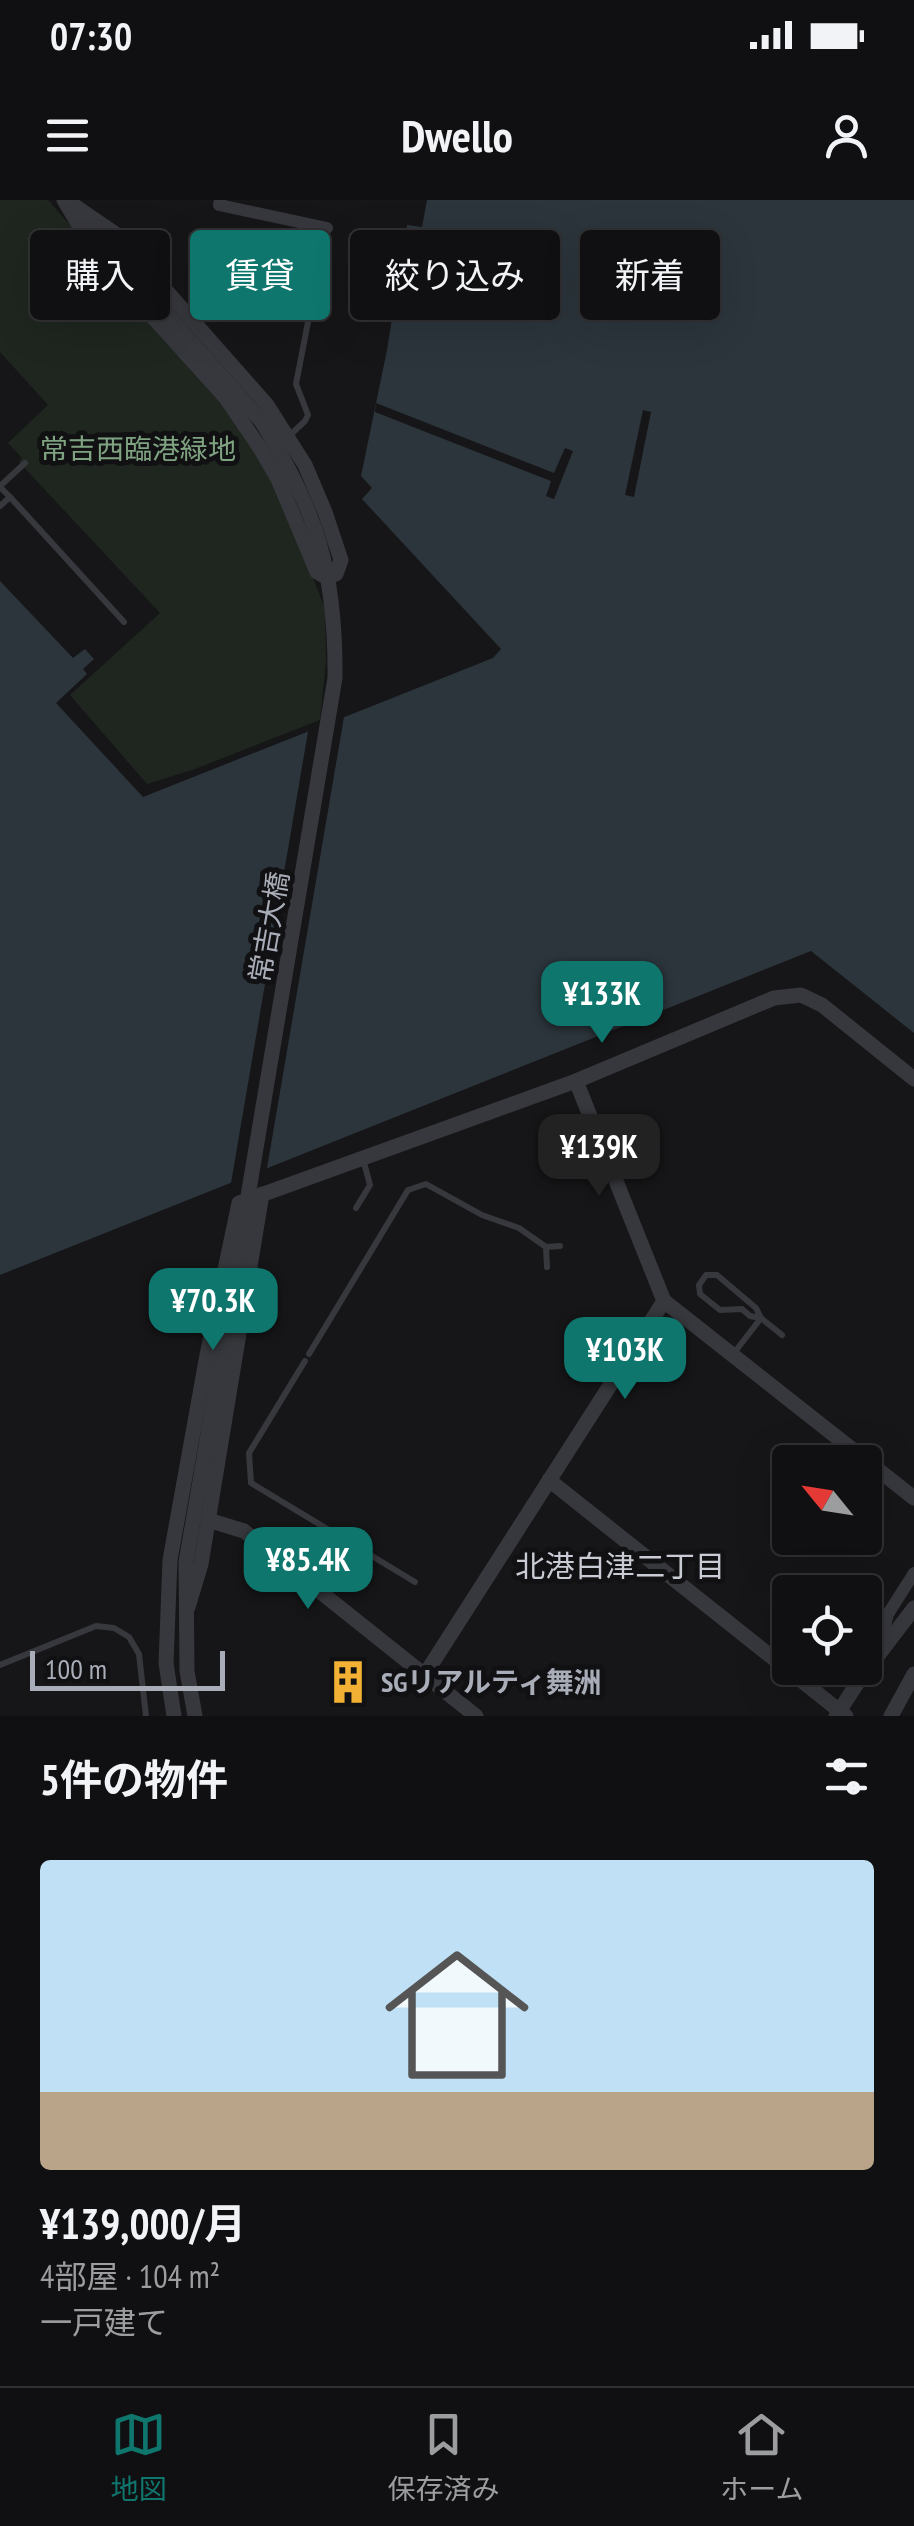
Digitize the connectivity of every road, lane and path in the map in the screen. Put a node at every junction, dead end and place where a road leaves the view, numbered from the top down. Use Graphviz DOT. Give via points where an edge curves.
graph roads {
  1 [pos="65,200"];
  2 [pos="220,200"];
  3 [pos="326,228"];
  4 [pos="288,437"];
  5 [pos="25,464"];
  6 [pos="0,486"];
  7 [pos="10,497"];
  8 [pos="0,506"];
  9 [pos="124,622"];
  10 [pos="914,1078"];
  11 [pos="576,1081"];
  12 [pos="363,1157"];
  13 [pos="262,1194"];
  14 [pos="356,1208"];
  15 [pos="560,1246"];
  16 [pos="546,1247"];
  17 [pos="547,1268"];
  18 [pos="664,1300"];
  19 [pos="761,1318"];
  20 [pos="782,1335"];
  21 [pos="733,1354"];
  22 [pos="549,1480"];
  23 [pos="914,1498"];
  24 [pos="208,1520"];
  25 [pos="186,1562"];
  26 [pos="914,1573"];
  27 [pos="415,1582"];
  28 [pos="168,1603"];
  29 [pos="188,1607"];
  30 [pos="914,1608"];
  31 [pos="882,1637"];
  32 [pos="882,1650"];
  33 [pos="0,1665"];
  34 [pos="914,1674"];
  35 [pos="424,1676"];
  36 [pos="859,1685"];
  37 [pos="840,1715"];
  38 [pos="146,1716"];
  39 [pos="174,1716"];
  40 [pos="195,1716"];
  41 [pos="476,1716"];
  42 [pos="891,1716"];
  1 -- 4 [label="street" via="117,235"];
  1 -- 4 [label="street" via="96,254 226,398 278,480 314,568 330,577 341,560"];
  1 -- 25 [label="street, 常吉大橋, bridge" via="262,422 310,508 334,618 335,678"];
  2 -- 3 [label="street"];
  3 -- 4 [label="lane" via="296,384 308,415"];
  5 -- 6 [label="lane"];
  6 -- 7 [label="lane"];
  7 -- 8 [label="lane"];
  7 -- 9 [label="lane"];
  10 -- 11 [label="street" via="801,995 774,998"];
  11 -- 12 [label="street"];
  11 -- 18 [label="street"];
  12 -- 13 [label="street"];
  12 -- 14 [label="lane" via="370,1185"];
  13 -- 24 [label="street"];
  13 -- 28 [label="street" via="239,1203 170,1560"];
  15 -- 16 [label="lane"];
  16 -- 17 [label="lane"];
  16 -- 27 [label="lane" via="426,1184 408,1190 249,1453 251,1483"];
  18 -- 21 [label="street"];
  18 -- 22 [label="street"];
  19 -- 19 [label="lane" via="742,1308 720,1310 700,1294 699,1285 706,1275 716,1275"];
  19 -- 20 [label="lane"];
  19 -- 21 [label="lane"];
  21 -- 23 [label="street"];
  22 -- 35 [label="street"];
  22 -- 37 [label="street"];
  24 -- 29 [label="street"];
  24 -- 35 [label="street" via="244,1531"];
  25 -- 28 [label="street"];
  25 -- 29 [label="street"];
  26 -- 31 [label="street"];
  28 -- 39 [label="street" via="166,1663"];
  29 -- 40 [label="street" via="187,1671"];
  30 -- 32 [label="street"];
  33 -- 38 [label="lane" via="96,1626 114,1628 139,1654"];
  34 -- 42 [label="street"];
  35 -- 41 [label="street"];
  36 -- 37 [label="street"];
}
